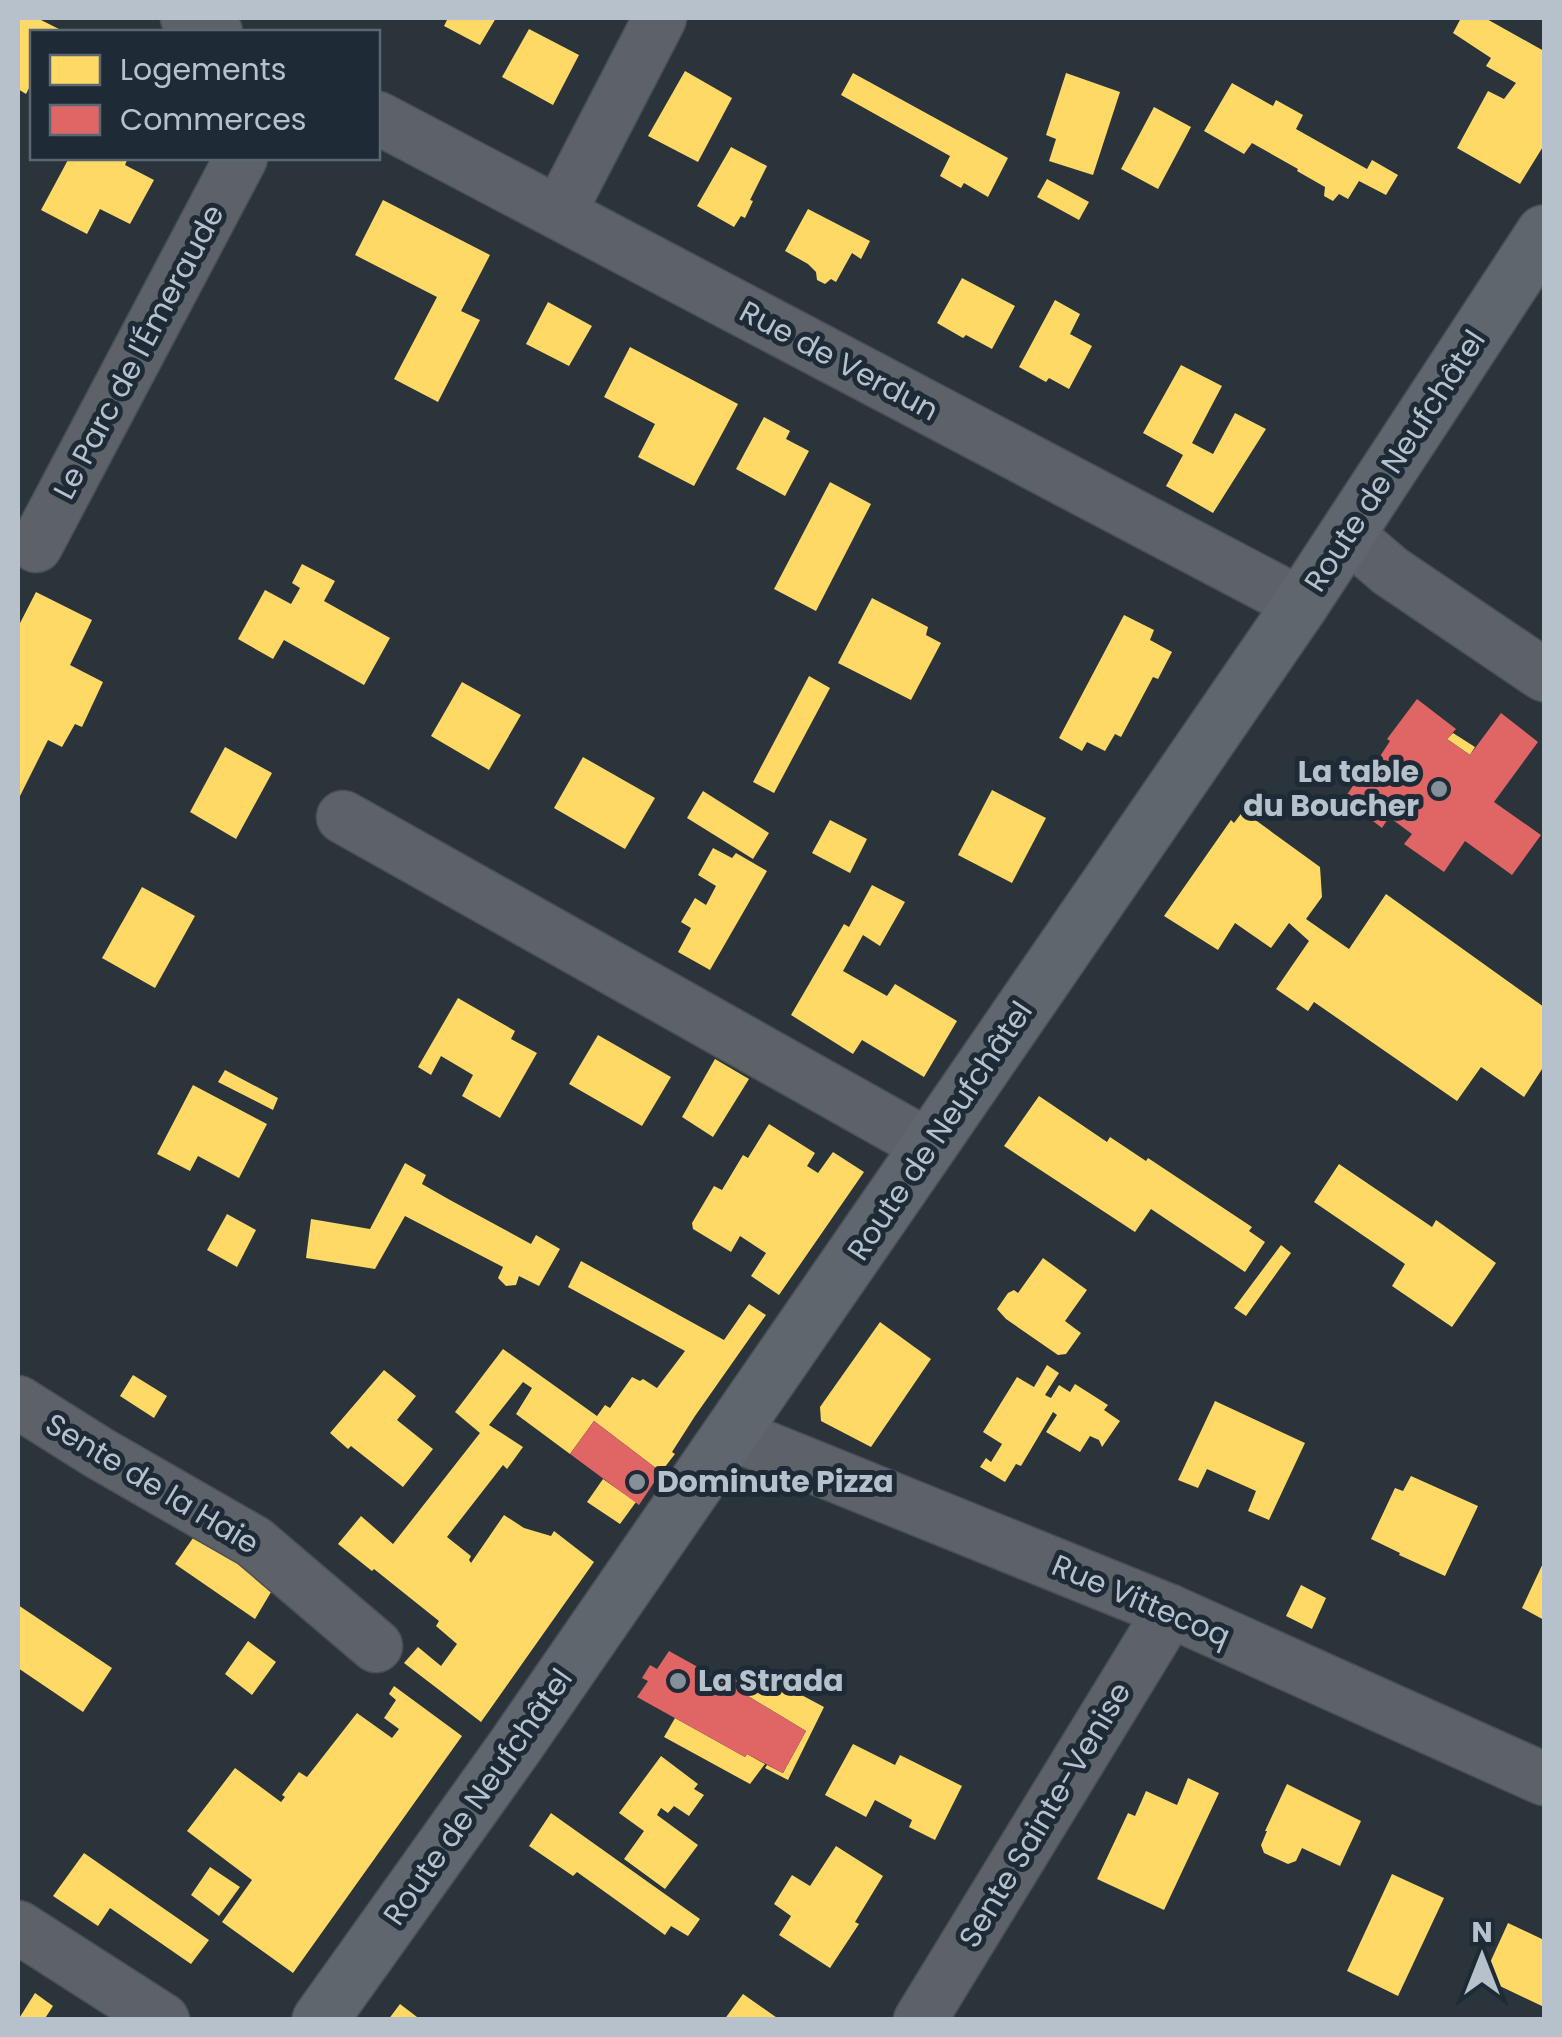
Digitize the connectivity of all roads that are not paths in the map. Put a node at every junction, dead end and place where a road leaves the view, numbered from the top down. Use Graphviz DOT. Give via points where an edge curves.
graph roads {
  1 [pos="187,18"];
  2 [pos="660,18"];
  3 [pos="212,30"];
  4 [pos="380,119"];
  5 [pos="241,160"];
  6 [pos="559,213"];
  7 [pos="1544,233"];
  8 [pos="1346,534"];
  9 [pos="36,546"];
  10 [pos="1301,604"];
  11 [pos="1544,676"];
  12 [pos="343,817"];
  13 [pos="930,1146"];
  14 [pos="18,1402"];
  15 [pos="732,1434"];
  16 [pos="1170,1611"];
  17 [pos="376,1646"];
  18 [pos="1544,1780"];
  19 [pos="18,1926"];
  20 [pos="163,2020"];
  21 [pos="320,2020"];
  22 [pos="920,2020"];
  1 -- 3 [label="street"];
  2 -- 6 [label="street"];
  4 -- 6 [label="street, Rue de Verdun"];
  5 -- 9 [label="street, Le Parc de l'Émeraude"];
  6 -- 10 [label="street, Rue de Verdun"];
  7 -- 8 [label="main road, Route de Neufchâtel"];
  8 -- 10 [label="main road, Route de Neufchâtel"];
  8 -- 11 [label="street"];
  10 -- 13 [label="main road, Route de Neufchâtel"];
  12 -- 13 [label="street"];
  13 -- 15 [label="main road, Route de Neufchâtel"];
  14 -- 17 [label="street, Sente de la Haie" via="254,1542"];
  15 -- 16 [label="street, Rue Vittecoq"];
  15 -- 21 [label="main road, Route de Neufchâtel"];
  16 -- 18 [label="street, Rue Vittecoq"];
  16 -- 22 [label="street, Sente Sainte-Venise"];
  19 -- 20 [label="street"];
}
